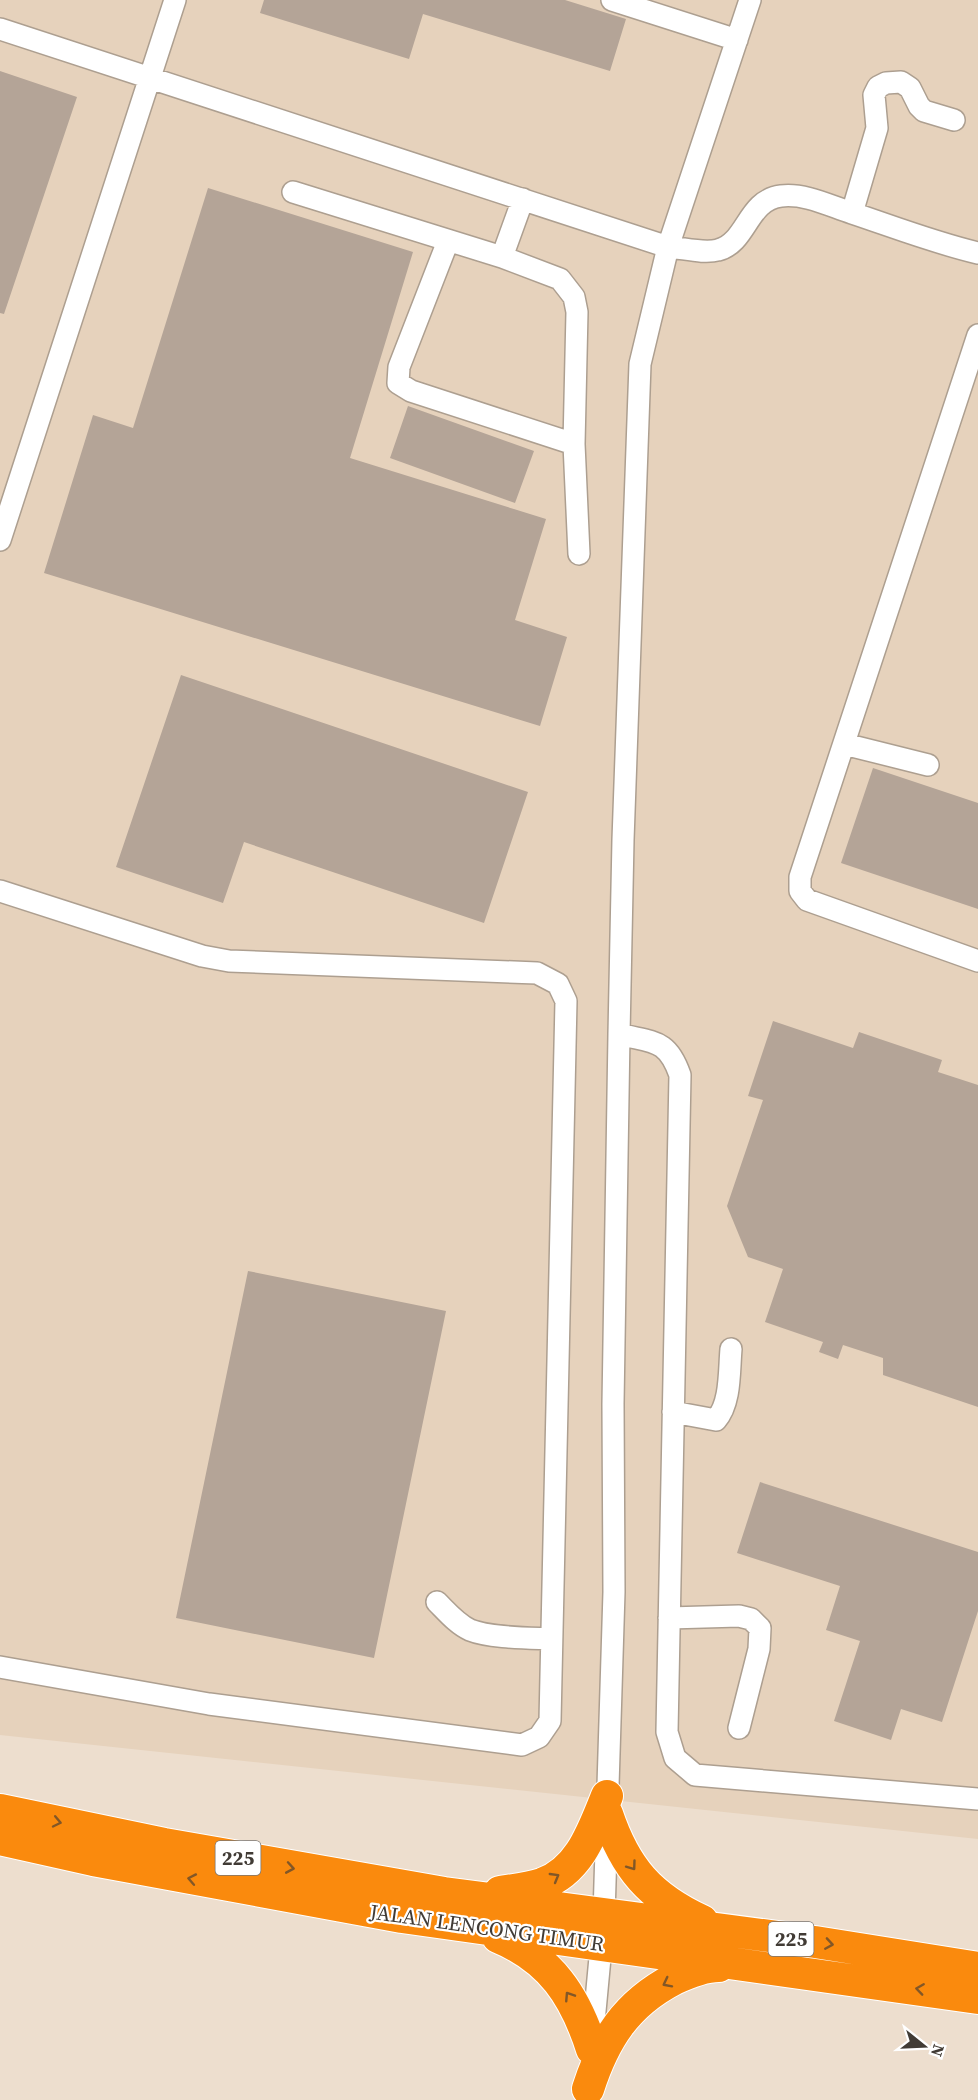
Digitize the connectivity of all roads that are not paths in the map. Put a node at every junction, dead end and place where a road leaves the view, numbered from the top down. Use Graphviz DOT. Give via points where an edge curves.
graph roads {
  1 [pos="175,0"];
  2 [pos="612,0"];
  3 [pos="750,0"];
  4 [pos="0,29"];
  5 [pos="736,40"];
  6 [pos="150,78"];
  7 [pos="954,120"];
  8 [pos="293,192"];
  9 [pos="523,199"];
  10 [pos="852,213"];
  11 [pos="448,241"];
  12 [pos="668,247"];
  13 [pos="978,252"];
  14 [pos="502,257"];
  15 [pos="978,335"];
  16 [pos="574,444"];
  17 [pos="0,540"];
  18 [pos="579,554"];
  19 [pos="844,744"];
  20 [pos="928,765"];
  21 [pos="0,891"];
  22 [pos="978,962"];
  23 [pos="619,1034"];
  24 [pos="731,1349"];
  25 [pos="673,1412"];
  26 [pos="437,1602"];
  27 [pos="669,1618"];
  28 [pos="552,1640"];
  29 [pos="0,1667"];
  30 [pos="739,1728"];
  31 [pos="978,1799"];
  32 [pos="607,1805"];
  33 [pos="0,1810"];
  34 [pos="0,1839"];
  35 [pos="479,1897"];
  36 [pos="604,1915"];
  37 [pos="478,1928"];
  38 [pos="718,1929"];
  39 [pos="603,1945"];
  40 [pos="744,1965"];
  41 [pos="978,1968"];
  42 [pos="978,1998"];
  43 [pos="592,2049"];
  44 [pos="587,2095"];
  1 -- 6 [label="street"];
  2 -- 5 [label="street"];
  3 -- 5 [label="street"];
  4 -- 6 [label="street"];
  5 -- 12 [label="street"];
  6 -- 9 [label="street"];
  6 -- 17 [label="street"];
  7 -- 10 [label="street" via="924,111 910,88 901,82 878,87 874,95 877,128"];
  8 -- 11 [label="street"];
  9 -- 12 [label="street"];
  9 -- 14 [label="street"];
  10 -- 12 [label="street" via="812,200 781,196 756,208 725,248 715,251"];
  10 -- 13 [label="street"];
  11 -- 14 [label="street"];
  11 -- 16 [label="street" via="399,367 398,383 411,392"];
  12 -- 23 [label="street" via="640,364"];
  14 -- 16 [label="street" via="560,279 574,297"];
  15 -- 19 [label="street"];
  16 -- 18 [label="street"];
  19 -- 20 [label="street"];
  19 -- 22 [label="street" via="800,877 800,891 807,900"];
  21 -- 28 [label="street" via="202,956 537,973 558,984 566,1002"];
  23 -- 25 [label="street" via="662,1045 673,1057 680,1075"];
  23 -- 32 [label="street" via="614,1592"];
  24 -- 25 [label="street" via="723,1412 716,1420"];
  25 -- 27 [label="street"];
  26 -- 28 [label="street" via="471,1630"];
  27 -- 30 [label="street" via="739,1616 751,1618 760,1628 759,1649"];
  27 -- 31 [label="street" via="667,1732 675,1758 695,1775"];
  28 -- 29 [label="street" via="550,1721 539,1737 522,1745 209,1704"];
  35 -- 32 [label="highway, one-way" via="541,1884 558,1876 571,1866"];
  32 -- 36 [label="street"];
  32 -- 38 [label="highway, one-way" via="616,1840 647,1886 668,1904"];
  33 -- 35 [label="highway, JALAN LENCONG TIMUR / 225, one-way" via="292,1868"];
  37 -- 34 [label="highway, JALAN LENCONG TIMUR / 225, one-way" via="240,1888"];
  35 -- 36 [label="highway, JALAN LENCONG TIMUR / 225"];
  36 -- 38 [label="highway, JALAN LENCONG TIMUR / 225"];
  36 -- 39 [label="street"];
  37 -- 39 [label="highway, JALAN LENCONG TIMUR / 225"];
  43 -- 37 [label="highway, one-way" via="583,2021 552,1972 530,1954"];
  38 -- 41 [label="highway, JALAN LENCONG TIMUR / 225, one-way"];
  39 -- 40 [label="highway, JALAN LENCONG TIMUR / 225"];
  39 -- 43 [label="street"];
  42 -- 40 [label="highway, JALAN LENCONG TIMUR / 225, one-way"];
  40 -- 44 [label="highway, one-way" via="713,1966 683,1975 632,2008 612,2032 597,2060"];
  43 -- 44 [label="street"];
}
